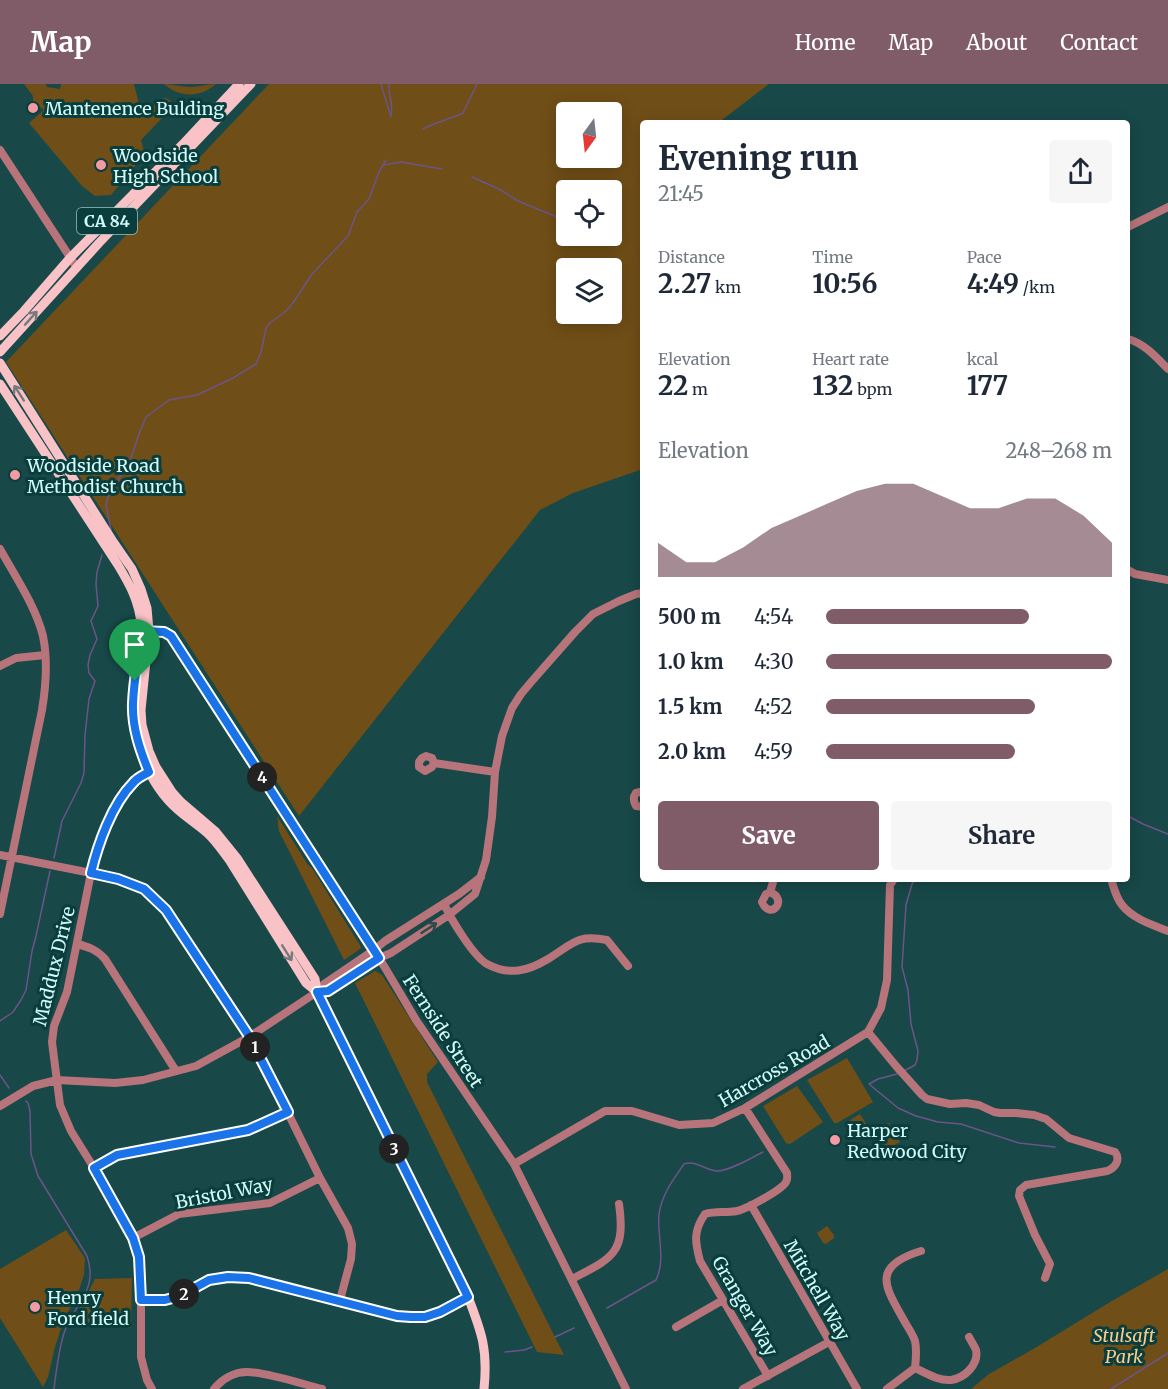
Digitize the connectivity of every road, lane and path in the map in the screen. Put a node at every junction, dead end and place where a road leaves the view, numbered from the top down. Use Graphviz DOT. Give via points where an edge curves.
graph roads {
  1 [pos="239,84"];
  2 [pos="251,84"];
  3 [pos="0,150"];
  4 [pos="1168,207"];
  5 [pos="1130,226"];
  6 [pos="70,258"];
  7 [pos="77,268"];
  8 [pos="11,325"];
  9 [pos="0,329"];
  10 [pos="0,336"];
  11 [pos="1130,340"];
  12 [pos="0,352"];
  13 [pos="0,363"];
  14 [pos="1168,369"];
  15 [pos="0,384"];
  16 [pos="39,423"];
  17 [pos="30,429"];
  18 [pos="74,489"];
  19 [pos="0,549"];
  20 [pos="1130,571"];
  21 [pos="1168,580"];
  22 [pos="640,594"];
  23 [pos="145,631"];
  24 [pos="45,655"];
  25 [pos="0,666"];
  26 [pos="434,763"];
  27 [pos="152,770"];
  28 [pos="495,772"];
  29 [pos="640,792"];
  30 [pos="640,806"];
  31 [pos="0,855"];
  32 [pos="12,858"];
  33 [pos="91,873"];
  34 [pos="481,877"];
  35 [pos="773,882"];
  36 [pos="892,882"];
  37 [pos="1112,882"];
  38 [pos="770,892"];
  39 [pos="444,904"];
  40 [pos="0,914"];
  41 [pos="449,915"];
  42 [pos="1168,930"];
  43 [pos="77,944"];
  44 [pos="374,950"];
  45 [pos="379,958"];
  46 [pos="628,966"];
  47 [pos="317,992"];
  48 [pos="868,1032"];
  49 [pos="249,1036"];
  50 [pos="176,1071"];
  51 [pos="57,1080"];
  52 [pos="0,1106"];
  53 [pos="745,1108"];
  54 [pos="288,1112"];
  55 [pos="514,1164"];
  56 [pos="94,1168"];
  57 [pos="320,1178"];
  58 [pos="619,1204"];
  59 [pos="751,1205"];
  60 [pos="133,1238"];
  61 [pos="921,1251"];
  62 [pos="1046,1278"];
  63 [pos="572,1279"];
  64 [pos="468,1297"];
  65 [pos="141,1300"];
  66 [pos="340,1300"];
  67 [pos="723,1300"];
  68 [pos="676,1327"];
  69 [pos="969,1337"];
  70 [pos="830,1342"];
  71 [pos="915,1368"];
  72 [pos="768,1376"];
  73 [pos="152,1389"];
  74 [pos="214,1389"];
  75 [pos="322,1389"];
  76 [pos="484,1389"];
  77 [pos="626,1389"];
  78 [pos="743,1389"];
  79 [pos="857,1389"];
  80 [pos="887,1389"];
  1 -- 6 [label="main road, CA 84"];
  2 -- 7 [label="main road, CA 84"];
  3 -- 6 [label="street"];
  4 -- 5 [label="street"];
  6 -- 7 [label="street"];
  6 -- 8 [label="main road, CA 84"];
  12 -- 7 [label="main road, CA 84, one-way"];
  8 -- 9 [label="main road"];
  8 -- 10 [label="main road, CA 84"];
  11 -- 14 [label="street" via="1147,348"];
  16 -- 13 [label="main road, one-way"];
  15 -- 17 [label="main road"];
  16 -- 17 [label="main road"];
  16 -- 18 [label="main road"];
  17 -- 18 [label="main road"];
  18 -- 23 [label="main road" via="132,569 147,608"];
  19 -- 24 [label="street" via="35,613"];
  20 -- 21 [label="street"];
  22 -- 28 [label="street" via="593,614 520,694 502,735"];
  23 -- 27 [label="main road" via="133,703 141,753"];
  23 -- 44 [label="street, Fernside Street" via="171,636"];
  24 -- 25 [label="street" via="16,658"];
  24 -- 32 [label="street" via="47,682"];
  26 -- 28 [label="street"];
  27 -- 33 [label="street, Maddux Drive" via="134,782 121,798 101,838"];
  27 -- 47 [label="main road" via="237,858 315,979"];
  28 -- 34 [label="street" via="489,841"];
  29 -- 30 [label="street" via="634,796 634,802"];
  31 -- 32 [label="street"];
  32 -- 33 [label="street"];
  32 -- 40 [label="street"];
  33 -- 43 [label="street, Maddux Drive"];
  33 -- 49 [label="street" via="144,889 166,910"];
  34 -- 39 [label="street"];
  34 -- 41 [label="street" via="475,894"];
  35 -- 38 [label="street"];
  36 -- 48 [label="street" via="887,980 881,1008"];
  37 -- 42 [label="street" via="1130,913"];
  39 -- 41 [label="street"];
  39 -- 44 [label="street"];
  45 -- 41 [label="street, one-way"];
  41 -- 46 [label="street" via="486,963 505,970 518,972 534,967 572,943 592,937 607,940"];
  43 -- 50 [label="street" via="90,947 105,959"];
  43 -- 51 [label="street, Maddux Drive" via="67,992 54,1026"];
  44 -- 45 [label="street, Fernside Street"];
  44 -- 47 [label="street"];
  45 -- 47 [label="street" via="328,991"];
  45 -- 55 [label="street, Fernside Street"];
  47 -- 49 [label="street"];
  47 -- 64 [label="main road"];
  48 -- 53 [label="street, Harcross Road"];
  48 -- 62 [label="street" via="927,1099 979,1105 1000,1113 1034,1115 1046,1119 1069,1138 1118,1155 1114,1168 1107,1171 1026,1185 1020,1190 1019,1196 1050,1264"];
  49 -- 50 [label="street" via="196,1066"];
  49 -- 54 [label="street"];
  50 -- 51 [label="street" via="115,1083"];
  51 -- 52 [label="street" via="33,1086"];
  51 -- 56 [label="street, Maddux Drive" via="60,1105"];
  53 -- 55 [label="street, Harcross Road" via="713,1123 679,1125 632,1111 605,1111"];
  53 -- 59 [label="street, Granger Way" via="787,1173 782,1187"];
  54 -- 56 [label="street" via="248,1130 117,1155"];
  54 -- 57 [label="street"];
  55 -- 63 [label="street, Fernside Street"];
  56 -- 60 [label="street, Maddux Drive"];
  57 -- 60 [label="street, Bristol Way" via="270,1203 179,1214"];
  57 -- 66 [label="street" via="348,1228 352,1244"];
  58 -- 63 [label="street" via="621,1223 616,1249 610,1257"];
  59 -- 67 [label="street, Granger Way" via="705,1214 696,1229 700,1261"];
  59 -- 70 [label="street, Mitchell Way"];
  60 -- 65 [label="street, Maddux Drive" via="139,1257"];
  61 -- 71 [label="street" via="891,1265 886,1276 887,1290 915,1340"];
  63 -- 77 [label="street, Fernside Street"];
  64 -- 66 [label="street" via="425,1317 397,1316"];
  64 -- 76 [label="main road" via="482,1336"];
  65 -- 66 [label="street" via="172,1299 209,1280 228,1277 249,1278"];
  65 -- 73 [label="street, Maddux Drive" via="141,1357"];
  67 -- 68 [label="street"];
  67 -- 72 [label="street, Granger Way"];
  69 -- 71 [label="street" via="976,1358 964,1375 952,1380 938,1379"];
  70 -- 72 [label="street"];
  70 -- 79 [label="street, Mitchell Way"];
  71 -- 80 [label="street"];
  72 -- 78 [label="street"];
  74 -- 75 [label="street" via="231,1375 246,1372"];
}
